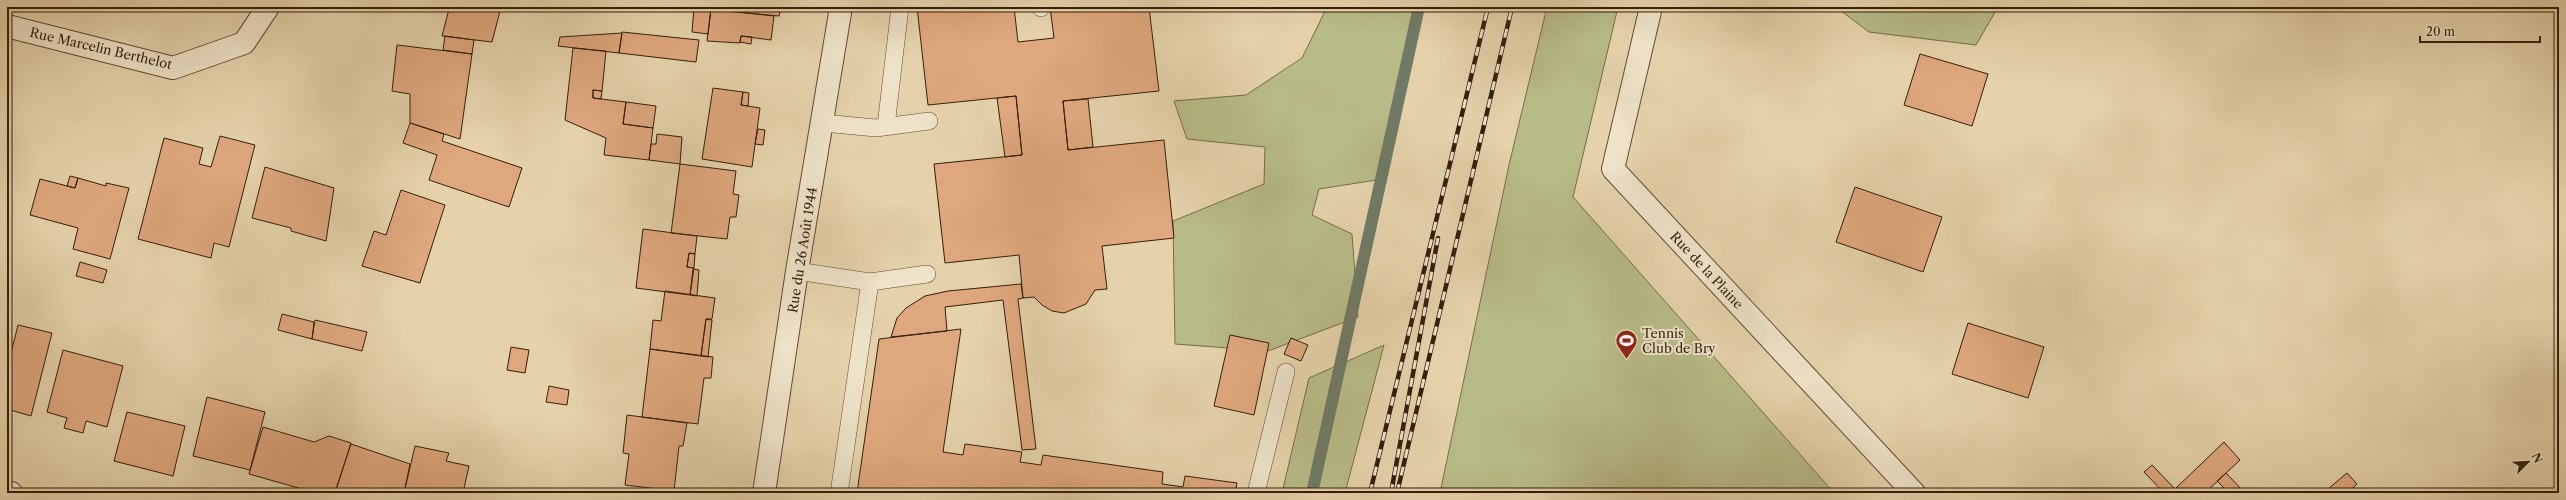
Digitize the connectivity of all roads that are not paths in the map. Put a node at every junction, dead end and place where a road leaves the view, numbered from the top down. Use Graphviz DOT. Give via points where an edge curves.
graph roads {
  1 [pos="268,7"];
  2 [pos="841,7"];
  3 [pos="900,7"];
  4 [pos="1651,7"];
  5 [pos="7,26"];
  6 [pos="929,121"];
  7 [pos="823,123"];
  8 [pos="886,126"];
  9 [pos="797,271"];
  10 [pos="927,274"];
  11 [pos="870,282"];
  12 [pos="1286,372"];
  13 [pos="7,492"];
  14 [pos="11,493"];
  15 [pos="764,493"];
  16 [pos="839,493"];
  17 [pos="1256,493"];
  18 [pos="1914,493"];
  1 -- 5 [label="street, Rue Marcelin Berthelot" via="244,42 173,68"];
  2 -- 7 [label="street, Rue du 26 Août 1944"];
  3 -- 8 [label="lane"];
  4 -- 18 [label="street, Rue de la Plaine" via="1614,169"];
  6 -- 8 [label="lane"];
  7 -- 8 [label="lane" via="876,128"];
  7 -- 9 [label="street, Rue du 26 Août 1944"];
  9 -- 11 [label="lane"];
  9 -- 15 [label="street, Rue du 26 Août 1944"];
  10 -- 11 [label="lane"];
  11 -- 16 [label="lane"];
  12 -- 17 [label="lane"];
  13 -- 14 [label="street"];
}
